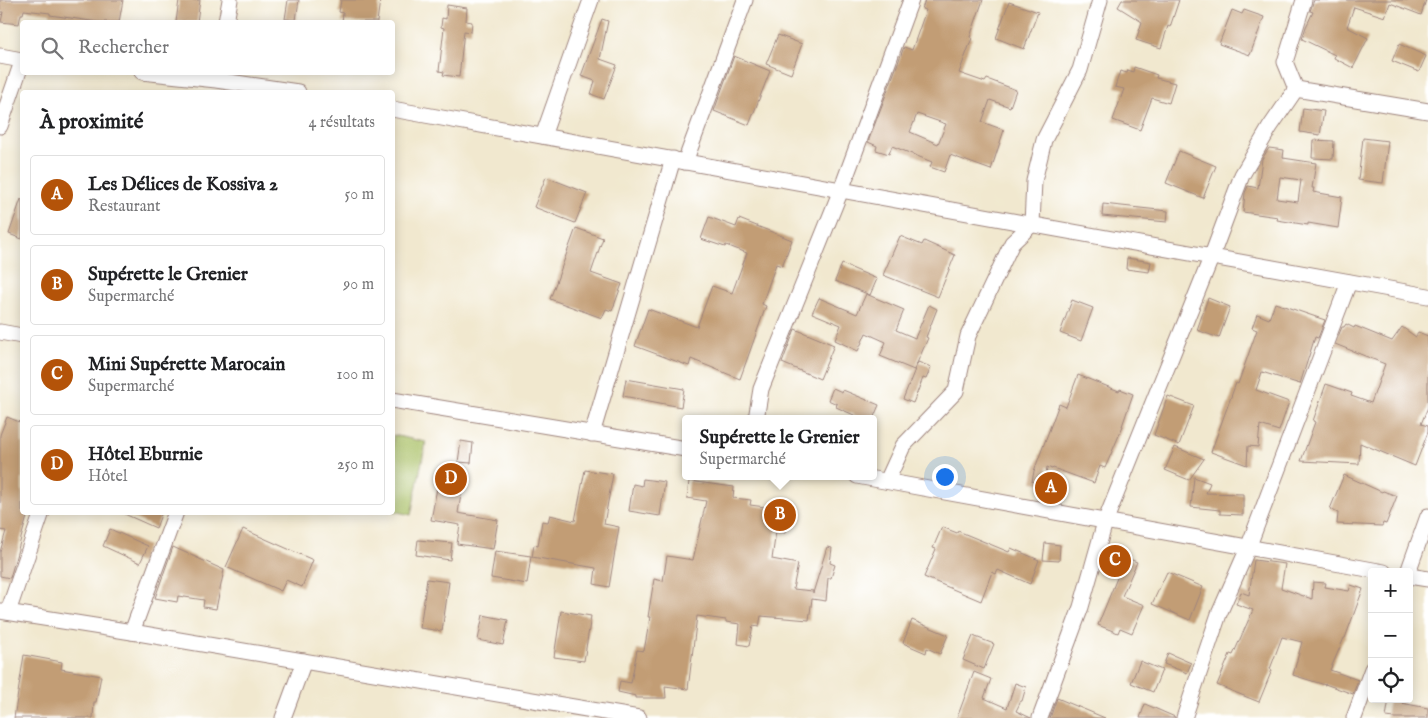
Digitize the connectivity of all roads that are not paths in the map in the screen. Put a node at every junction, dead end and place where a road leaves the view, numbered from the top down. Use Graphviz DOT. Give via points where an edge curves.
graph roads {
  1 [pos="230,0"];
  2 [pos="591,0"];
  3 [pos="745,0"];
  4 [pos="911,0"];
  5 [pos="1100,0"];
  6 [pos="1304,0"];
  7 [pos="226,20"];
  8 [pos="0,56"];
  9 [pos="20,61"];
  10 [pos="20,67"];
  11 [pos="164,75"];
  12 [pos="215,82"];
  13 [pos="1296,88"];
  14 [pos="281,90"];
  15 [pos="395,109"];
  16 [pos="1428,111"];
  17 [pos="0,126"];
  18 [pos="542,136"];
  19 [pos="679,160"];
  20 [pos="841,190"];
  21 [pos="1032,224"];
  22 [pos="1211,258"];
  23 [pos="1349,282"];
  24 [pos="1428,296"];
  25 [pos="0,332"];
  26 [pos="20,336"];
  27 [pos="395,401"];
  28 [pos="757,415"];
  29 [pos="592,434"];
  30 [pos="682,448"];
  31 [pos="877,479"];
  32 [pos="886,481"];
  33 [pos="41,515"];
  34 [pos="175,515"];
  35 [pos="1428,516"];
  36 [pos="1105,522"];
  37 [pos="1248,548"];
  38 [pos="1409,568"];
  39 [pos="1368,569"];
  40 [pos="1413,577"];
  41 [pos="1428,579"];
  42 [pos="4,612"];
  43 [pos="132,632"];
  44 [pos="304,661"];
  45 [pos="1368,680"];
  46 [pos="283,718"];
  47 [pos="639,718"];
  48 [pos="1040,718"];
  49 [pos="1184,718"];
  50 [pos="1354,718"];
  1 -- 7 [label="street"];
  2 -- 18 [label="street"];
  3 -- 19 [label="street"];
  4 -- 20 [label="street"];
  5 -- 21 [label="street" via="1080,70 1044,140 1034,182"];
  6 -- 13 [label="street" via="1285,62"];
  8 -- 9 [label="street"];
  10 -- 17 [label="street"];
  11 -- 12 [label="street"];
  12 -- 14 [label="street"];
  13 -- 16 [label="street"];
  13 -- 22 [label="street" via="1242,175"];
  15 -- 18 [label="street"];
  18 -- 19 [label="street"];
  19 -- 20 [label="street"];
  19 -- 29 [label="street"];
  20 -- 21 [label="street"];
  20 -- 28 [label="street" via="762,389"];
  21 -- 22 [label="street"];
  21 -- 32 [label="street" via="1012,243 968,336 956,391 904,446"];
  22 -- 23 [label="street"];
  22 -- 36 [label="street"];
  23 -- 24 [label="street"];
  23 -- 37 [label="street"];
  25 -- 26 [label="street"];
  27 -- 29 [label="street"];
  29 -- 30 [label="street"];
  31 -- 32 [label="street"];
  32 -- 36 [label="street"];
  33 -- 42 [label="street"];
  34 -- 43 [label="street"];
  35 -- 38 [label="street"];
  36 -- 37 [label="street"];
  36 -- 48 [label="street" via="1081,607"];
  37 -- 39 [label="street"];
  37 -- 49 [label="street" via="1219,614"];
  40 -- 41 [label="street"];
  42 -- 43 [label="street"];
  43 -- 44 [label="street"];
  44 -- 46 [label="street"];
  44 -- 47 [label="street"];
  45 -- 50 [label="street"];
}
